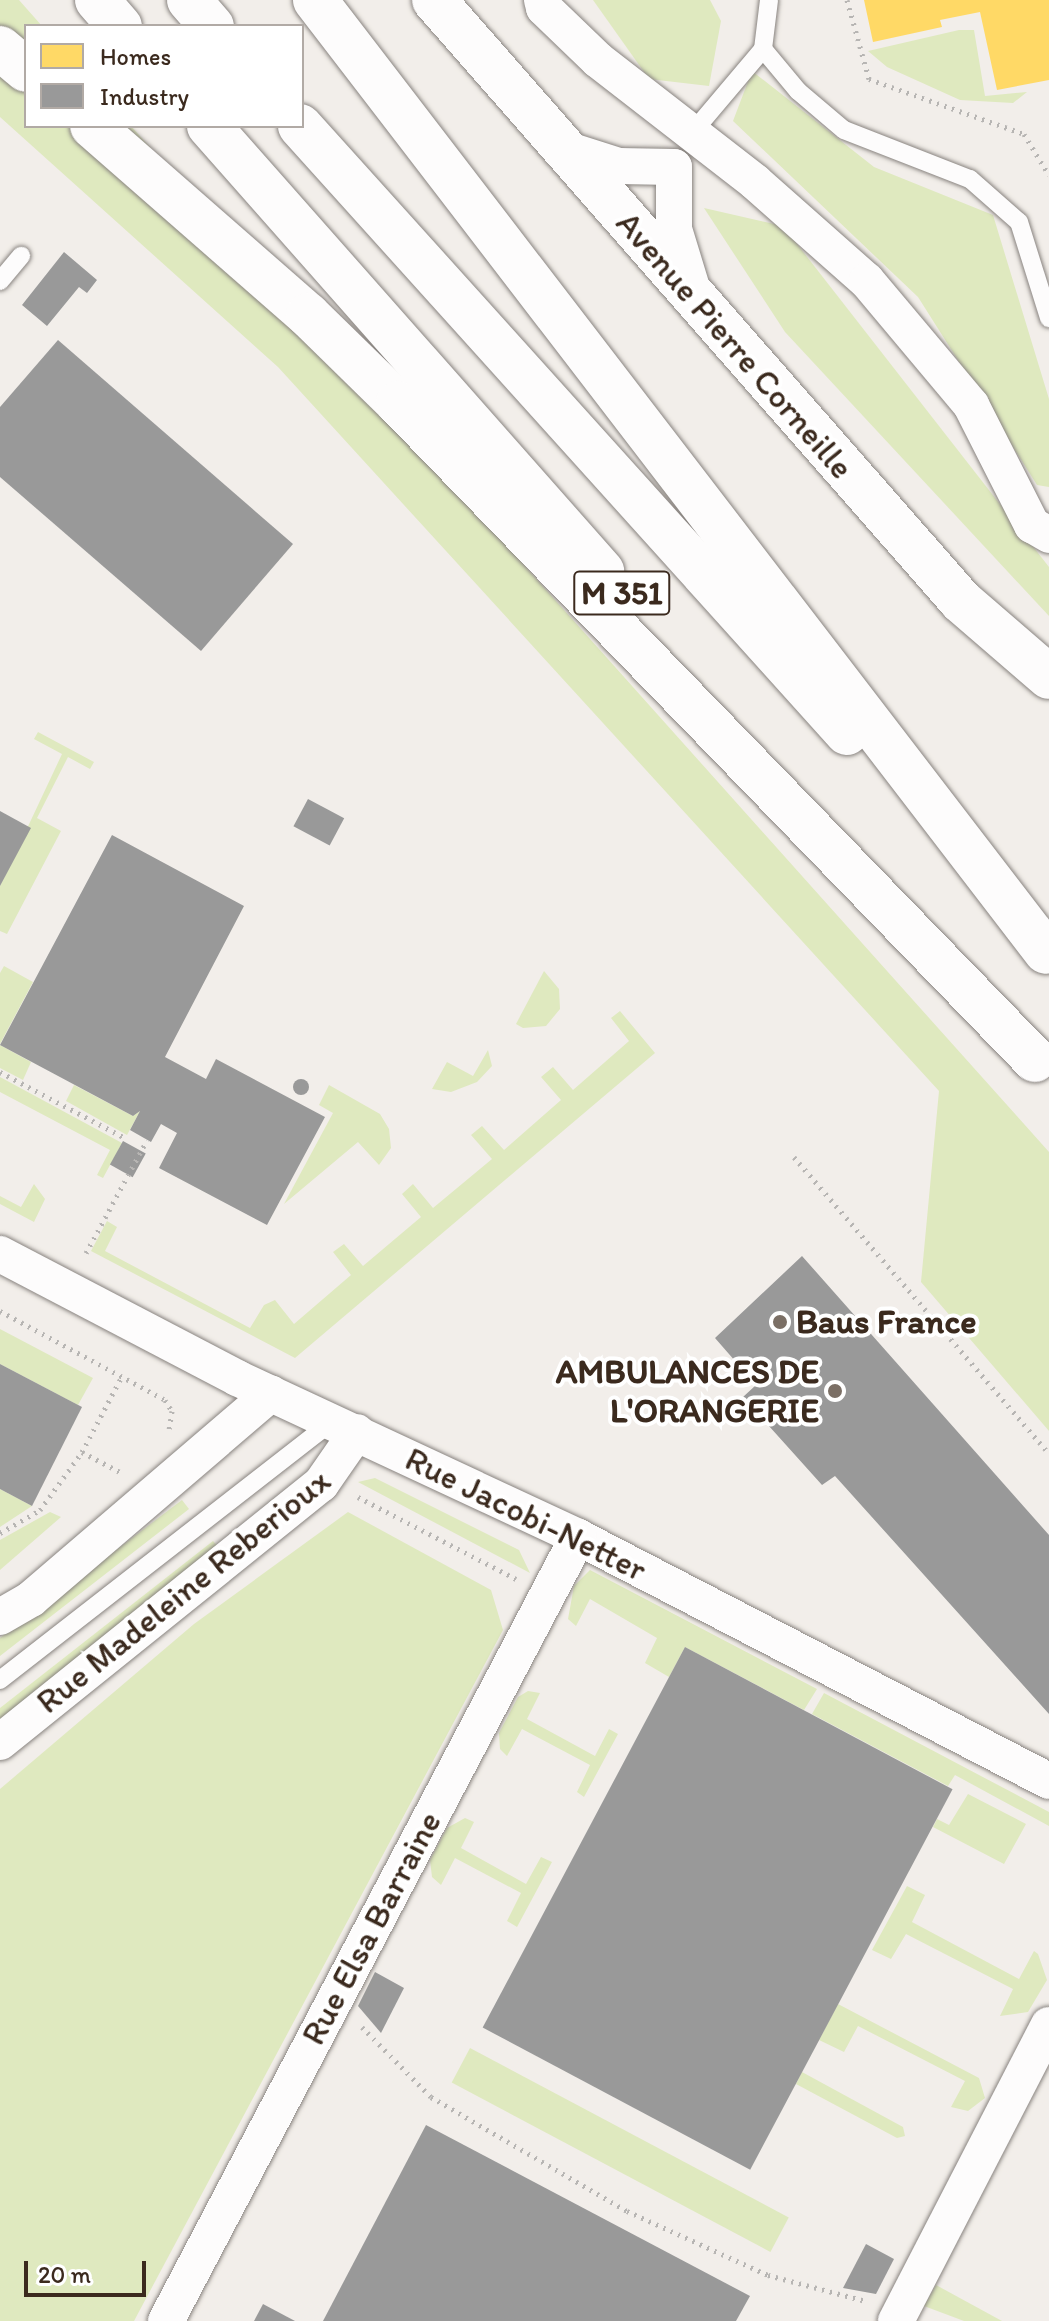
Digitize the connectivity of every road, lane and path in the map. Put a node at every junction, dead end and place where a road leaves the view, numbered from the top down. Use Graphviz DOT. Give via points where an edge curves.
graph roads {
  1 [pos="97,0"];
  2 [pos="189,0"];
  3 [pos="315,0"];
  4 [pos="434,0"];
  5 [pos="542,0"];
  6 [pos="769,0"];
  7 [pos="847,0"];
  8 [pos="118,24"];
  9 [pos="210,24"];
  10 [pos="0,48"];
  11 [pos="763,49"];
  12 [pos="24,68"];
  13 [pos="94,128"];
  14 [pos="211,128"];
  15 [pos="302,128"];
  16 [pos="700,139"];
  17 [pos="562,148"];
  18 [pos="674,167"];
  19 [pos="1049,175"];
  20 [pos="21,256"];
  21 [pos="0,281"];
  22 [pos="697,304"];
  23 [pos="1049,318"];
  24 [pos="1049,535"];
  25 [pos="1049,677"];
  26 [pos="1047,954"];
  27 [pos="1042,1068"];
  28 [pos="0,1072"];
  29 [pos="125,1138"];
  30 [pos="147,1140"];
  31 [pos="794,1157"];
  32 [pos="86,1253"];
  33 [pos="0,1254"];
  34 [pos="0,1311"];
  35 [pos="122,1376"];
  36 [pos="271,1393"];
  37 [pos="165,1400"];
  38 [pos="345,1427"];
  39 [pos="82,1452"];
  40 [pos="1049,1453"];
  41 [pos="123,1473"];
  42 [pos="352,1494"];
  43 [pos="0,1533"];
  44 [pos="578,1537"];
  45 [pos="547,1596"];
  46 [pos="0,1617"];
  47 [pos="0,1680"];
  48 [pos="0,1742"];
  49 [pos="1049,1781"];
  50 [pos="335,1996"];
  51 [pos="1049,2025"];
  52 [pos="899,2315"];
  53 [pos="166,2321"];
  1 -- 8 [label="main road"];
  2 -- 9 [label="main road"];
  3 -- 26 [label="main road"];
  4 -- 17 [label="main road, Avenue Pierre Corneille"];
  5 -- 16 [label="street" via="598,60"];
  6 -- 11 [label="lane"];
  7 -- 19 [label="path" via="869,79 1024,134"];
  10 -- 12 [label="main road"];
  11 -- 16 [label="lane"];
  11 -- 23 [label="lane" via="798,91 844,130 970,179 1019,222"];
  13 -- 27 [label="main road" via="308,315 418,422"];
  14 -- 27 [label="main road, M 351"];
  15 -- 26 [label="main road, M 351"];
  16 -- 18 [label="street"];
  16 -- 24 [label="street" via="867,281 971,405 1032,525"];
  17 -- 18 [label="street" via="619,166"];
  17 -- 22 [label="main road, Avenue Pierre Corneille"];
  18 -- 22 [label="street" via="674,229"];
  20 -- 21 [label="lane"];
  22 -- 25 [label="main road, Avenue Pierre Corneille" via="961,601"];
  28 -- 29 [label="path"];
  30 -- 32 [label="path"];
  31 -- 40 [label="path"];
  33 -- 36 [label="street, Rue Jacobi-Netter"];
  34 -- 35 [label="path"];
  35 -- 37 [label="path"];
  35 -- 39 [label="path"];
  36 -- 38 [label="street, Rue Jacobi-Netter"];
  36 -- 46 [label="street" via="31,1599"];
  38 -- 44 [label="street, Rue Jacobi-Netter"];
  38 -- 47 [label="lane, Rue Madeleine Reberioux"];
  38 -- 48 [label="street, Rue Madeleine Reberioux" via="321,1484"];
  39 -- 41 [label="path"];
  39 -- 43 [label="path" via="40,1510"];
  42 -- 45 [label="path"];
  44 -- 45 [label="street, Rue Elsa Barraine"];
  44 -- 49 [label="street, Rue Jacobi-Netter"];
  45 -- 50 [label="street, Rue Elsa Barraine"];
  50 -- 52 [label="path" via="409,2081 627,2211 778,2279"];
  50 -- 53 [label="street, Rue Elsa Barraine"];
  51 -- 52 [label="street"];
}
